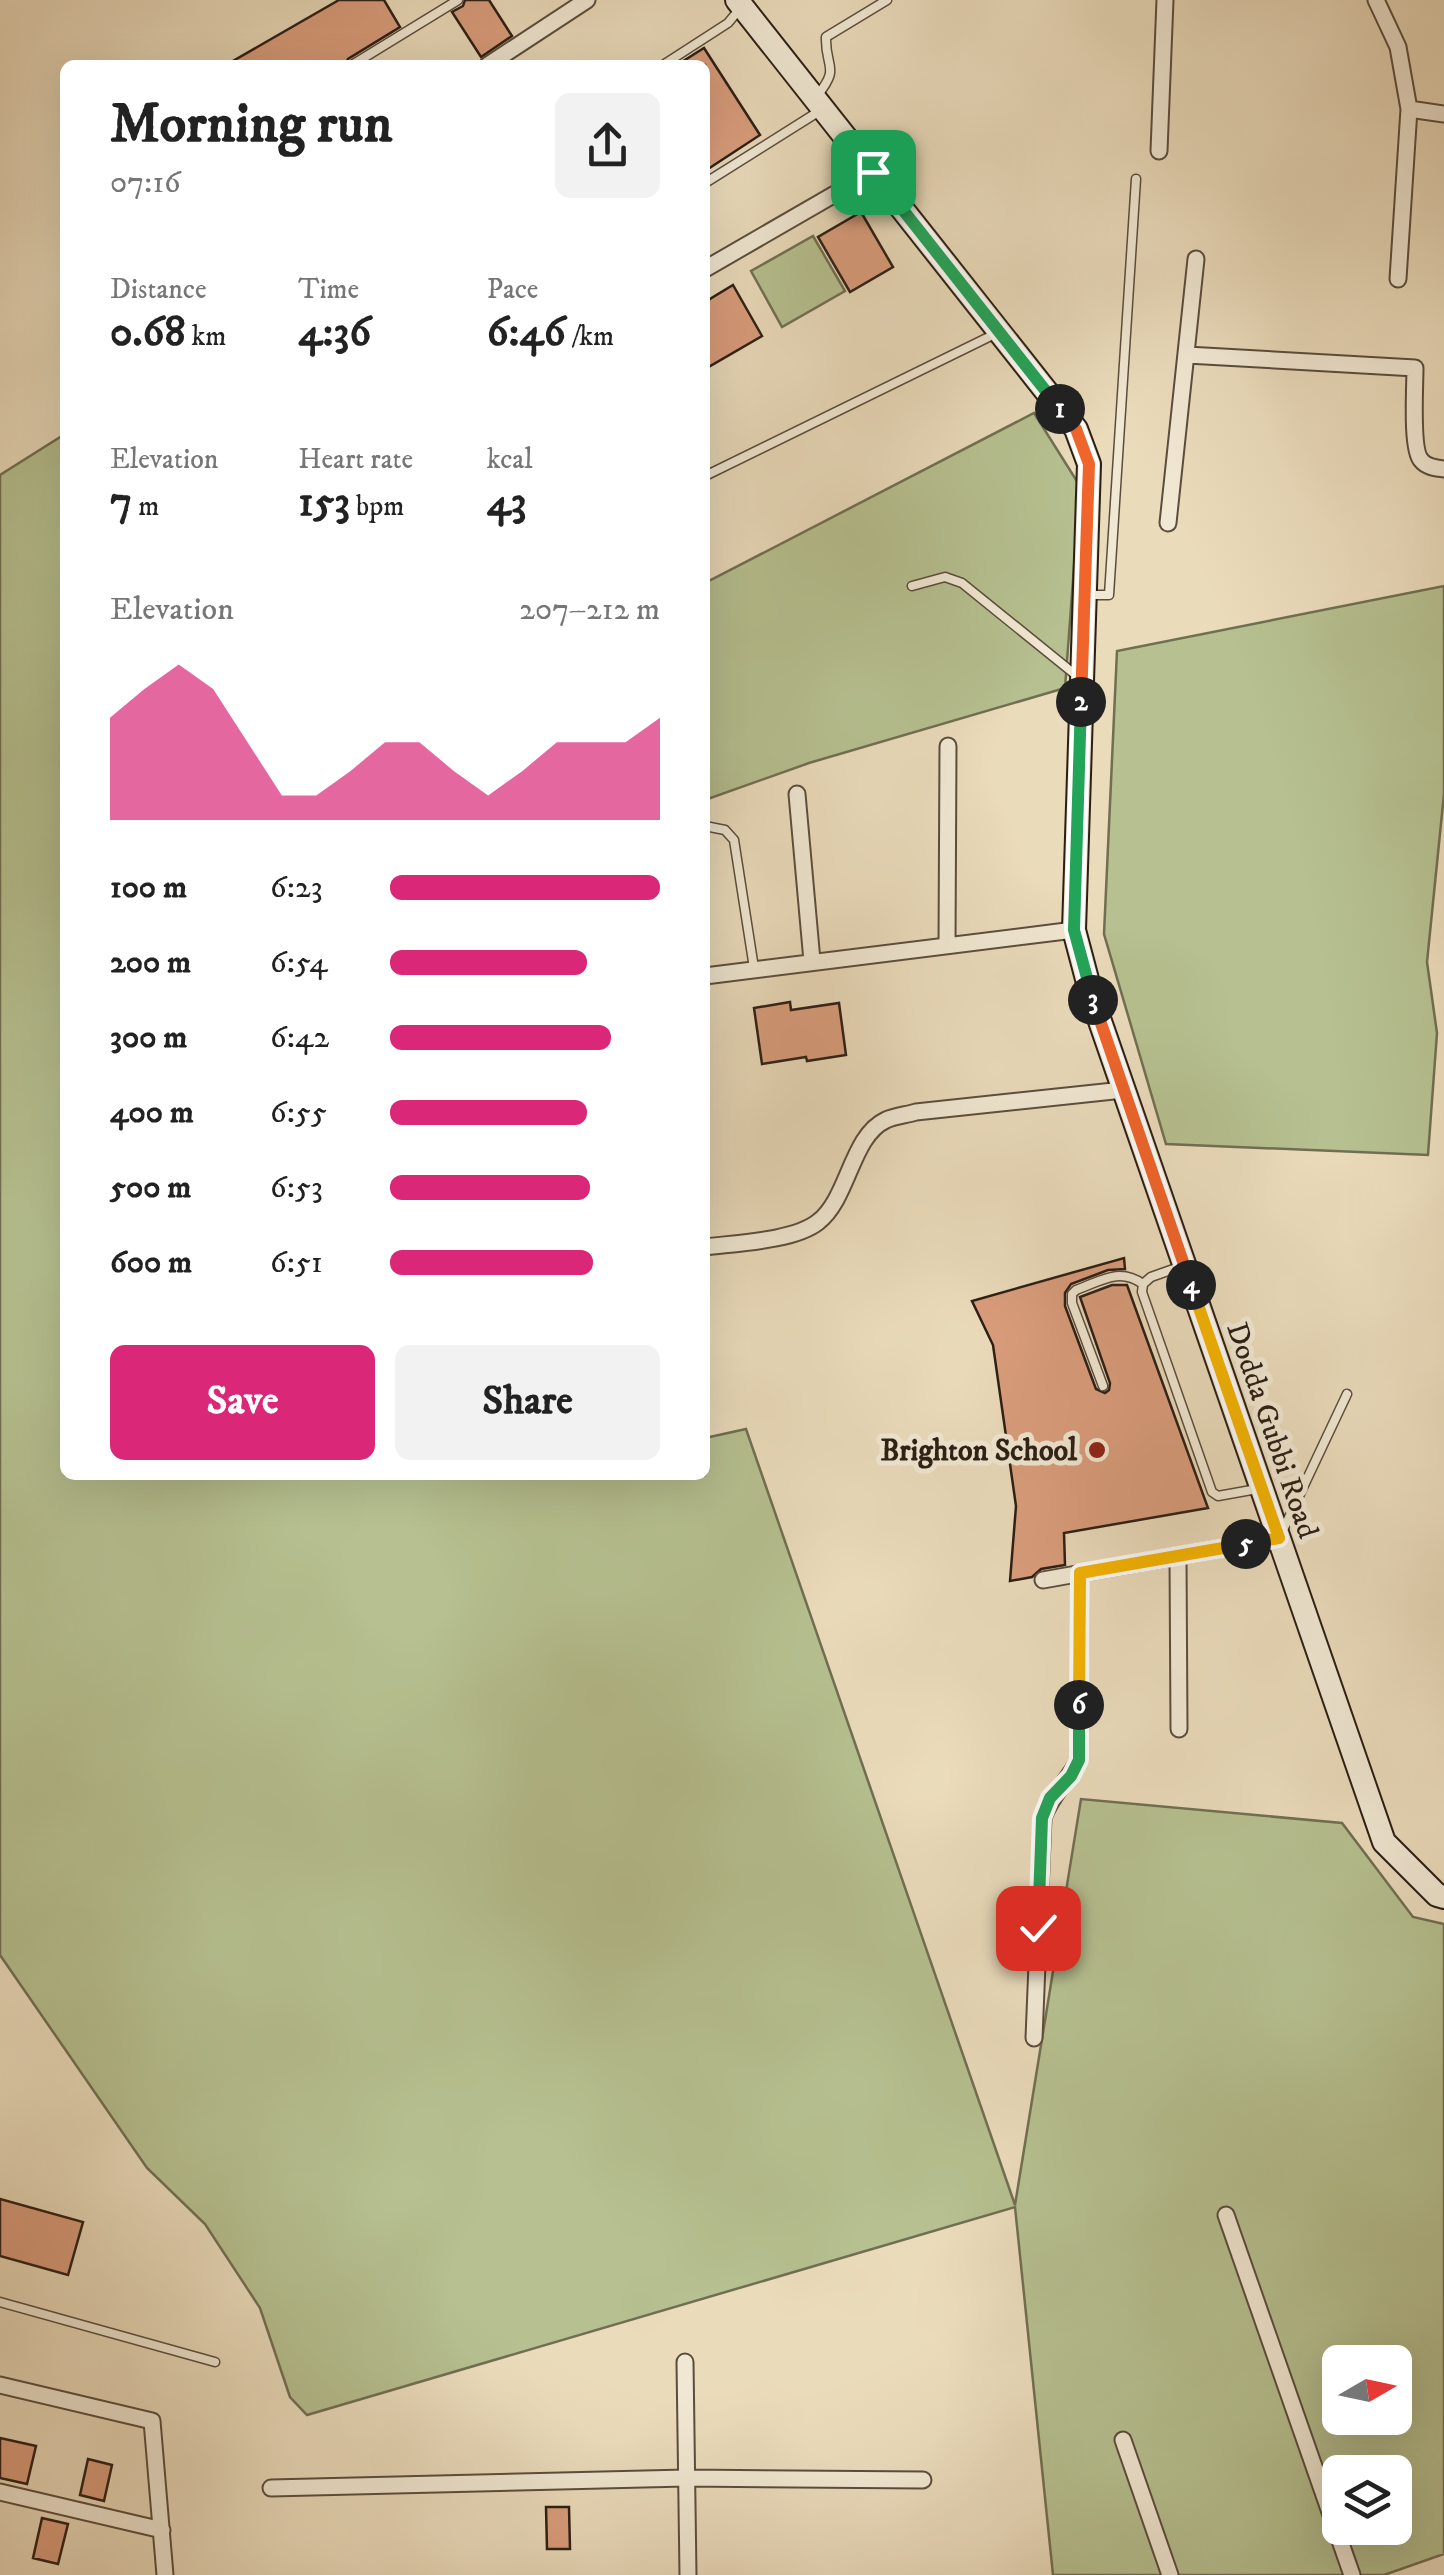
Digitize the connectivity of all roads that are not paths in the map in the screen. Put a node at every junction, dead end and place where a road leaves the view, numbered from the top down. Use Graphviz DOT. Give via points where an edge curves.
graph roads {
  1 [pos="458,0"];
  2 [pos="587,0"];
  3 [pos="887,0"];
  4 [pos="1165,0"];
  5 [pos="1376,0"];
  6 [pos="744,3"];
  7 [pos="360,60"];
  8 [pos="496,60"];
  9 [pos="671,60"];
  10 [pos="819,104"];
  11 [pos="1409,108"];
  12 [pos="1444,114"];
  13 [pos="1159,150"];
  14 [pos="873,172"];
  15 [pos="1136,179"];
  16 [pos="710,180"];
  17 [pos="1196,259"];
  18 [pos="710,266"];
  19 [pos="1398,279"];
  20 [pos="999,332"];
  21 [pos="1187,355"];
  22 [pos="1444,469"];
  23 [pos="710,474"];
  24 [pos="1168,523"];
  25 [pos="912,586"];
  26 [pos="1085,595"];
  27 [pos="1082,680"];
  28 [pos="948,746"];
  29 [pos="798,794"];
  30 [pos="710,827"];
  31 [pos="1074,930"];
  32 [pos="947,945"];
  33 [pos="812,961"];
  34 [pos="754,968"];
  35 [pos="710,975"];
  36 [pos="1123,1090"];
  37 [pos="710,1247"];
  38 [pos="1184,1265"];
  39 [pos="1142,1284"];
  40 [pos="1103,1386"];
  41 [pos="1347,1394"];
  42 [pos="1261,1488"];
  43 [pos="1279,1538"];
  44 [pos="1178,1556"];
  45 [pos="1080,1573"];
  46 [pos="1042,1580"];
  47 [pos="1179,1728"];
  48 [pos="1444,1897"];
  49 [pos="1034,2038"];
  50 [pos="1226,2215"];
  51 [pos="0,2302"];
  52 [pos="214,2362"];
  53 [pos="685,2362"];
  54 [pos="0,2385"];
  55 [pos="1123,2440"];
  56 [pos="686,2478"];
  57 [pos="924,2480"];
  58 [pos="271,2488"];
  59 [pos="0,2492"];
  60 [pos="162,2530"];
  61 [pos="165,2575"];
  62 [pos="688,2575"];
  63 [pos="1170,2575"];
  64 [pos="1352,2575"];
  1 -- 7 [label="lane"];
  2 -- 8 [label="street"];
  3 -- 10 [label="lane" via="826,37 832,68"];
  4 -- 13 [label="street"];
  5 -- 11 [label="street" via="1398,47"];
  6 -- 9 [label="lane" via="728,23"];
  6 -- 10 [label="street, Dodda Gubbi Road"];
  10 -- 14 [label="street, Dodda Gubbi Road"];
  10 -- 16 [label="lane"];
  11 -- 12 [label="street"];
  11 -- 19 [label="street"];
  14 -- 18 [label="street"];
  14 -- 20 [label="street, Dodda Gubbi Road"];
  15 -- 26 [label="lane" via="1109,595"];
  17 -- 21 [label="street"];
  20 -- 23 [label="lane"];
  20 -- 26 [label="street, Dodda Gubbi Road" via="1076,429 1089,464"];
  21 -- 22 [label="street" via="1415,368 1416,447 1421,461"];
  21 -- 24 [label="street"];
  25 -- 27 [label="lane" via="946,577 962,583"];
  26 -- 27 [label="street, Dodda Gubbi Road"];
  27 -- 31 [label="street, Dodda Gubbi Road"];
  28 -- 32 [label="street"];
  29 -- 33 [label="street"];
  30 -- 34 [label="lane" via="734,840"];
  31 -- 32 [label="street"];
  31 -- 36 [label="street, Dodda Gubbi Road"];
  32 -- 33 [label="street"];
  33 -- 34 [label="street"];
  34 -- 35 [label="street"];
  36 -- 37 [label="street" via="885,1120 870,1132 820,1221 798,1234"];
  36 -- 38 [label="street, Dodda Gubbi Road"];
  38 -- 39 [label="lane"];
  38 -- 42 [label="street, Dodda Gubbi Road"];
  39 -- 40 [label="lane" via="1120,1274 1072,1294"];
  39 -- 42 [label="lane" via="1212,1492"];
  41 -- 43 [label="lane"];
  42 -- 43 [label="street, Dodda Gubbi Road"];
  43 -- 44 [label="street"];
  43 -- 48 [label="street, Dodda Gubbi Road" via="1384,1842"];
  44 -- 45 [label="street"];
  44 -- 47 [label="street"];
  45 -- 46 [label="street"];
  45 -- 49 [label="street" via="1079,1760 1042,1818"];
  50 -- 64 [label="street"];
  51 -- 52 [label="lane"];
  53 -- 56 [label="street"];
  54 -- 60 [label="street" via="152,2422"];
  55 -- 63 [label="street"];
  56 -- 57 [label="street"];
  56 -- 58 [label="street"];
  56 -- 62 [label="street"];
  59 -- 60 [label="street"];
  60 -- 61 [label="street"];
}
